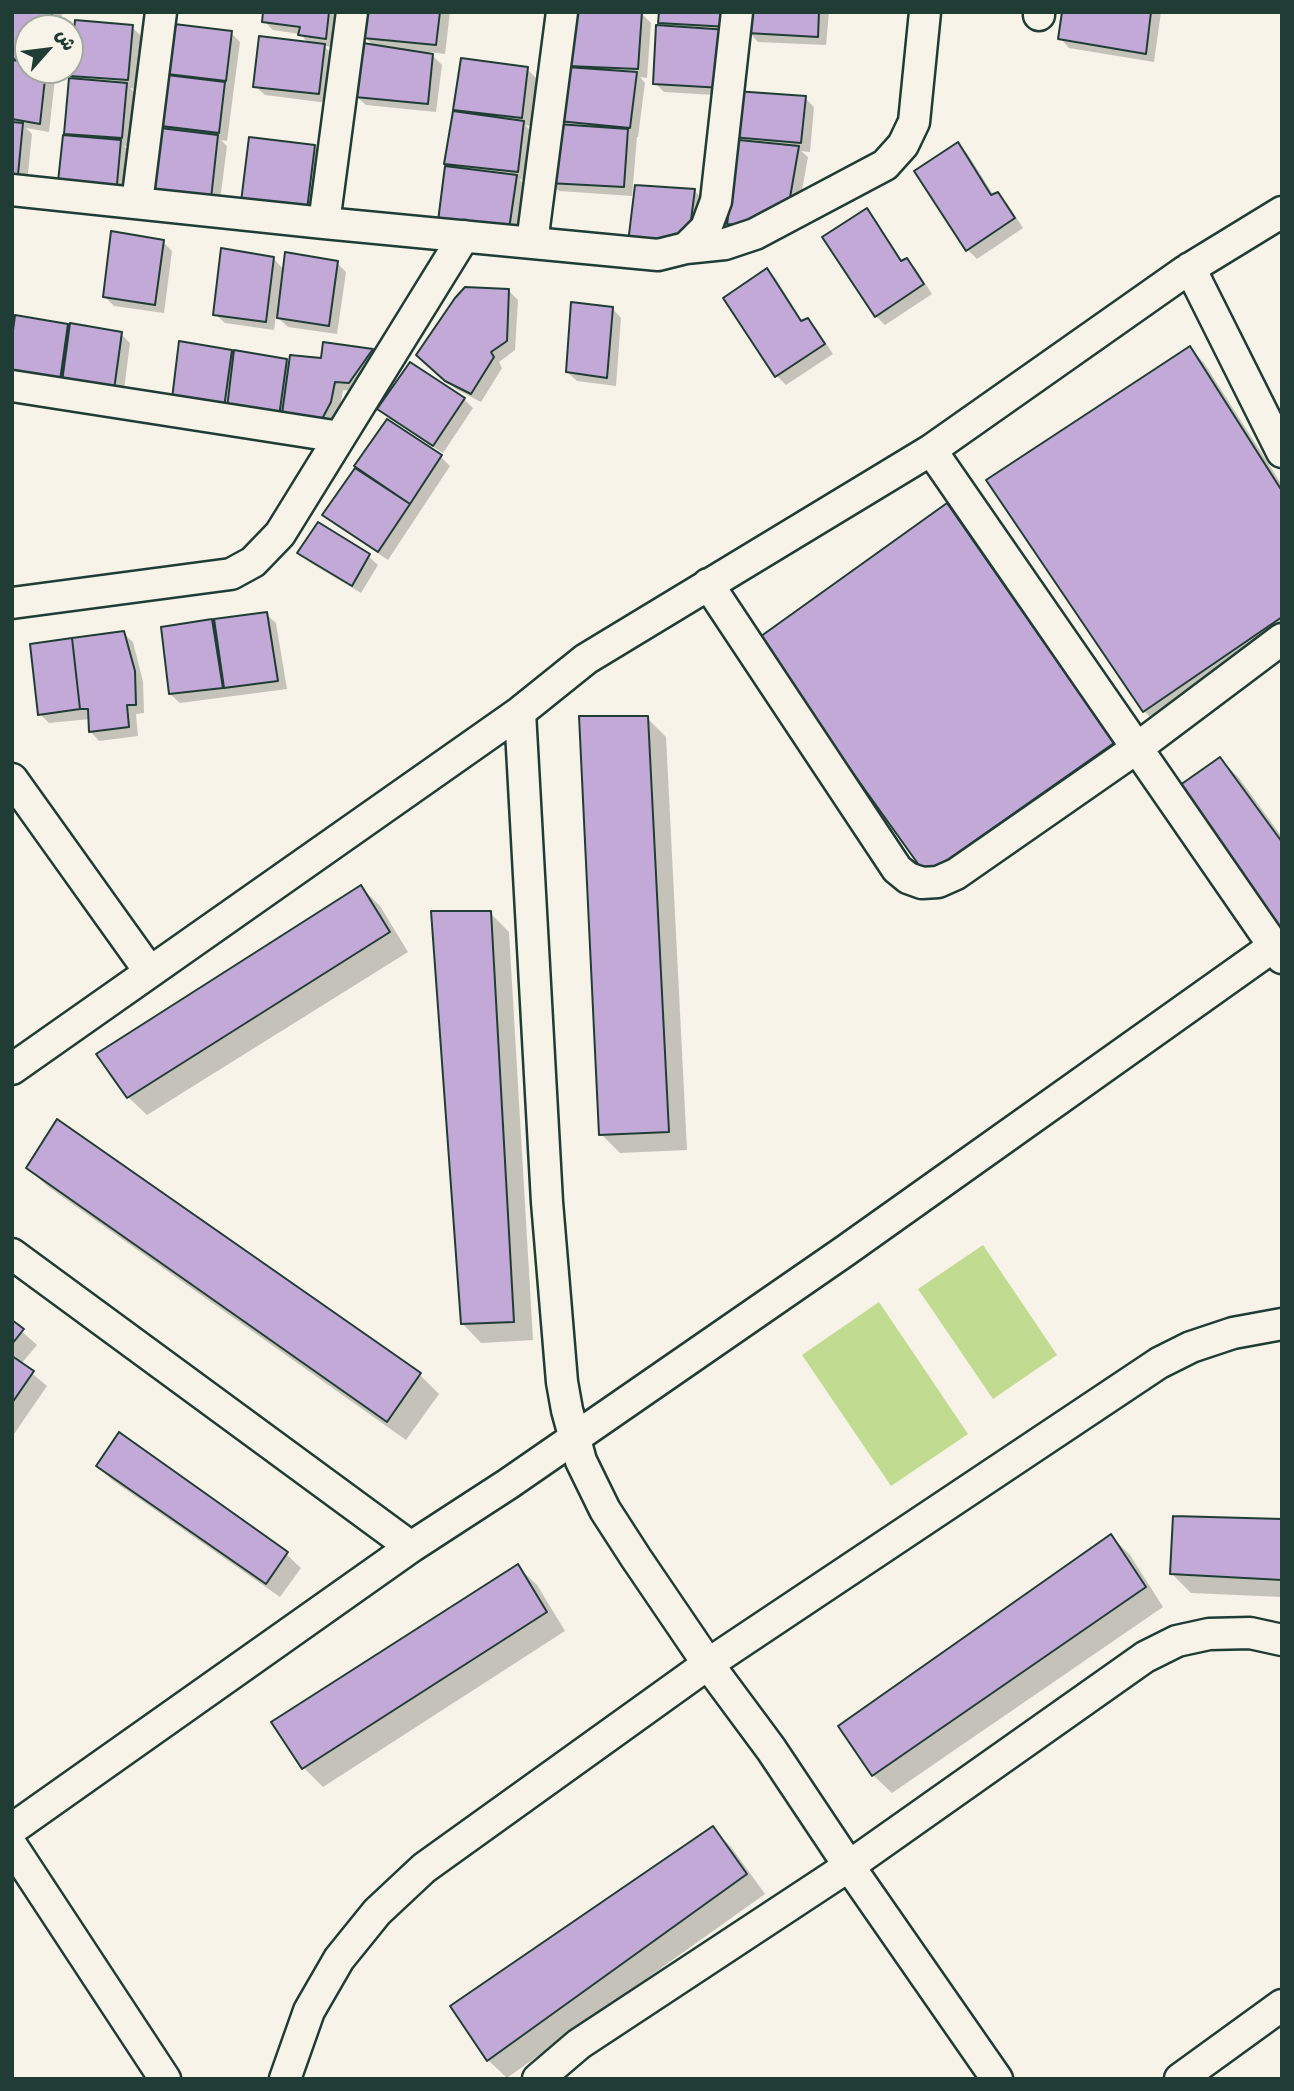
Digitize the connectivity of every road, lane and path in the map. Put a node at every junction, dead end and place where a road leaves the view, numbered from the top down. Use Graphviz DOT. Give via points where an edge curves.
graph roads {
  1 [pos="161,12"];
  2 [pos="352,12"];
  3 [pos="562,12"];
  4 [pos="737,12"];
  5 [pos="925,12"];
  6 [pos="12,190"];
  7 [pos="137,203"];
  8 [pos="1282,212"];
  9 [pos="324,223"];
  10 [pos="464,236"];
  11 [pos="532,243"];
  12 [pos="686,248"];
  13 [pos="1190,268"];
  14 [pos="12,386"];
  15 [pos="340,437"];
  16 [pos="931,450"];
  17 [pos="1282,452"];
  18 [pos="708,584"];
  19 [pos="13,598"];
  20 [pos="1282,639"];
  21 [pos="520,712"];
  22 [pos="1137,748"];
  23 [pos="12,779"];
  24 [pos="1278,952"];
  25 [pos="150,972"];
  26 [pos="12,1069"];
  27 [pos="12,1254"];
  28 [pos="1282,1324"];
  29 [pos="574,1438"];
  30 [pos="411,1547"];
  31 [pos="1282,1640"];
  32 [pos="708,1664"];
  33 [pos="12,1829"];
  34 [pos="12,1846"];
  35 [pos="849,1866"];
  36 [pos="1282,2006"];
  37 [pos="164,2079"];
  38 [pos="285,2079"];
  39 [pos="538,2079"];
  40 [pos="997,2079"];
  41 [pos="1180,2079"];
  1 -- 7 [label="street"];
  2 -- 9 [label="street"];
  3 -- 11 [label="street"];
  4 -- 12 [label="street" via="716,201 706,228"];
  5 -- 12 [label="street" via="914,122 903,145 885,165 755,234 725,244"];
  6 -- 7 [label="street"];
  7 -- 9 [label="street"];
  8 -- 13 [label="street"];
  9 -- 10 [label="street"];
  10 -- 11 [label="street"];
  10 -- 15 [label="street"];
  11 -- 12 [label="street" via="658,255"];
  13 -- 16 [label="street"];
  13 -- 17 [label="street"];
  14 -- 15 [label="street"];
  15 -- 19 [label="street" via="280,534 253,562 231,574"];
  16 -- 18 [label="street"];
  16 -- 22 [label="street"];
  18 -- 21 [label="street" via="586,659"];
  18 -- 22 [label="street" via="897,869 922,884 956,874"];
  20 -- 22 [label="street"];
  21 -- 25 [label="street"];
  21 -- 29 [label="street" via="547,1202 562,1382"];
  22 -- 24 [label="street"];
  23 -- 25 [label="street"];
  24 -- 29 [label="street"];
  25 -- 26 [label="street"];
  27 -- 30 [label="street"];
  28 -- 32 [label="street" via="1233,1333 1159,1363"];
  29 -- 30 [label="street"];
  29 -- 32 [label="street" via="605,1510"];
  30 -- 33 [label="street"];
  31 -- 35 [label="street" via="1250,1633 1209,1633 1177,1641 1145,1657"];
  32 -- 35 [label="street"];
  32 -- 38 [label="street" via="424,1868 377,1912 339,1959 309,2011"];
  34 -- 37 [label="street"];
  35 -- 39 [label="street" via="579,2044"];
  35 -- 40 [label="street"];
  36 -- 41 [label="street"];
}
